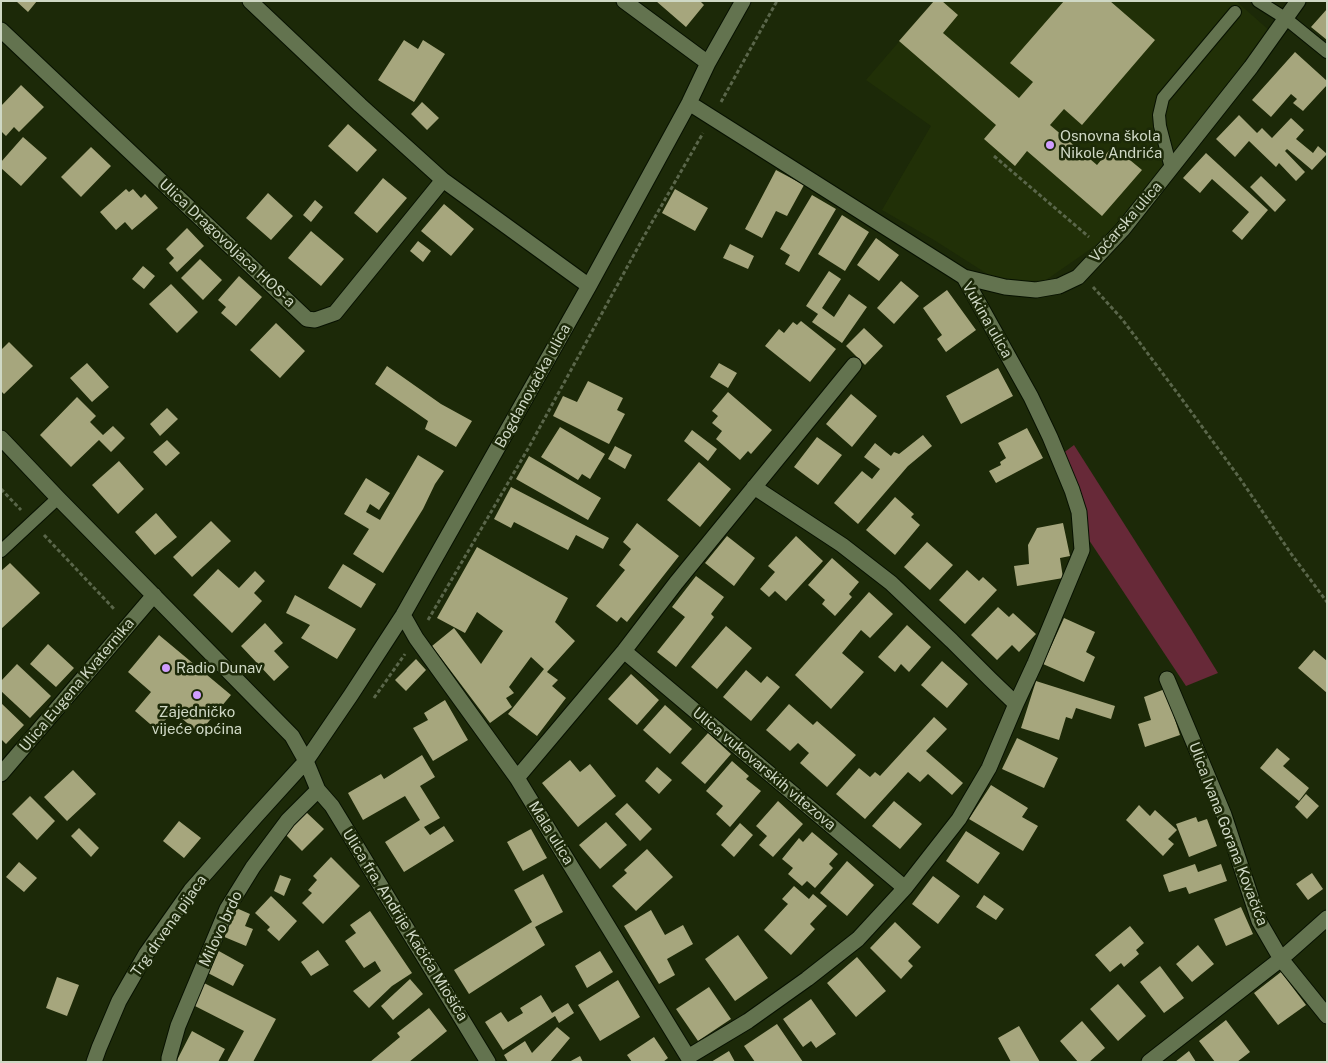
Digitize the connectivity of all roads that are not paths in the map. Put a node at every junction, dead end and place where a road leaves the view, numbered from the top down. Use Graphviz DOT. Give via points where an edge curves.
graph roads {
  1 [pos="250,1"];
  2 [pos="624,1"];
  3 [pos="743,1"];
  4 [pos="1258,1"];
  5 [pos="1298,1"];
  6 [pos="1235,12"];
  7 [pos="1285,18"];
  8 [pos="1,30"];
  9 [pos="1327,52"];
  10 [pos="708,63"];
  11 [pos="689,103"];
  12 [pos="1171,168"];
  13 [pos="443,180"];
  14 [pos="964,277"];
  15 [pos="589,286"];
  16 [pos="854,365"];
  17 [pos="1,438"];
  18 [pos="754,487"];
  19 [pos="58,498"];
  20 [pos="1,551"];
  21 [pos="154,595"];
  22 [pos="403,615"];
  23 [pos="624,651"];
  24 [pos="1167,679"];
  25 [pos="1016,704"];
  26 [pos="306,761"];
  27 [pos="1,774"];
  28 [pos="517,778"];
  29 [pos="318,790"];
  30 [pos="905,888"];
  31 [pos="1327,918"];
  32 [pos="1281,959"];
  33 [pos="1327,1016"];
  34 [pos="94,1062"];
  35 [pos="169,1062"];
  36 [pos="488,1062"];
  37 [pos="1149,1062"];
  1 -- 13 [label="street"];
  2 -- 10 [label="street"];
  3 -- 10 [label="street, Bogdanovačka ulica"];
  4 -- 7 [label="lane"];
  5 -- 7 [label="street, Voćarska ulica"];
  6 -- 12 [label="lane" via="1163,98 1159,115"];
  7 -- 9 [label="lane"];
  7 -- 12 [label="street, Voćarska ulica" via="1251,67"];
  8 -- 13 [label="street, Ulica Dragovoljaca HOS-a" via="307,319 315,320 335,313"];
  10 -- 11 [label="street, Bogdanovačka ulica"];
  11 -- 14 [label="street, Vukina ulica"];
  11 -- 15 [label="street, Bogdanovačka ulica"];
  12 -- 14 [label="street, Voćarska ulica" via="1123,229 1078,277 1059,286 1036,290 1005,287"];
  13 -- 15 [label="street"];
  14 -- 25 [label="street, Vukina ulica" via="1031,397 1072,490 1078,512 1082,550"];
  15 -- 22 [label="street, Bogdanovačka ulica"];
  16 -- 18 [label="street"];
  17 -- 19 [label="street"];
  18 -- 23 [label="street"];
  18 -- 25 [label="street" via="842,545 890,583"];
  19 -- 20 [label="lane"];
  19 -- 21 [label="street"];
  21 -- 26 [label="street" via="292,736"];
  21 -- 27 [label="street, Ulica Eugena Kvaternika"];
  22 -- 26 [label="street, Bogdanovačka ulica"];
  22 -- 28 [label="street, Mala ulica" via="416,638"];
  23 -- 28 [label="street"];
  23 -- 30 [label="street, Ulica vukovarskih vitezova"];
  24 -- 32 [label="street, Ulica Ivana Gorana Kovačića" via="1224,815 1259,921"];
  25 -- 30 [label="street" via="989,768 958,819"];
  26 -- 29 [label="street"];
  26 -- 34 [label="street, Trg drvena pijaca" via="191,890 146,954 119,1001"];
  28 -- 30 [label="street, Mala ulica" via="688,1057 748,1021 807,979 858,939"];
  29 -- 35 [label="street, Milovo brdo" via="288,820 227,909 178,1026"];
  29 -- 36 [label="street, Ulica fra. Andrije Kačića Miošića" via="332,806"];
  31 -- 32 [label="street"];
  32 -- 33 [label="street, Ulica Ivana Gorana Kovačića"];
  32 -- 37 [label="street"];
}
